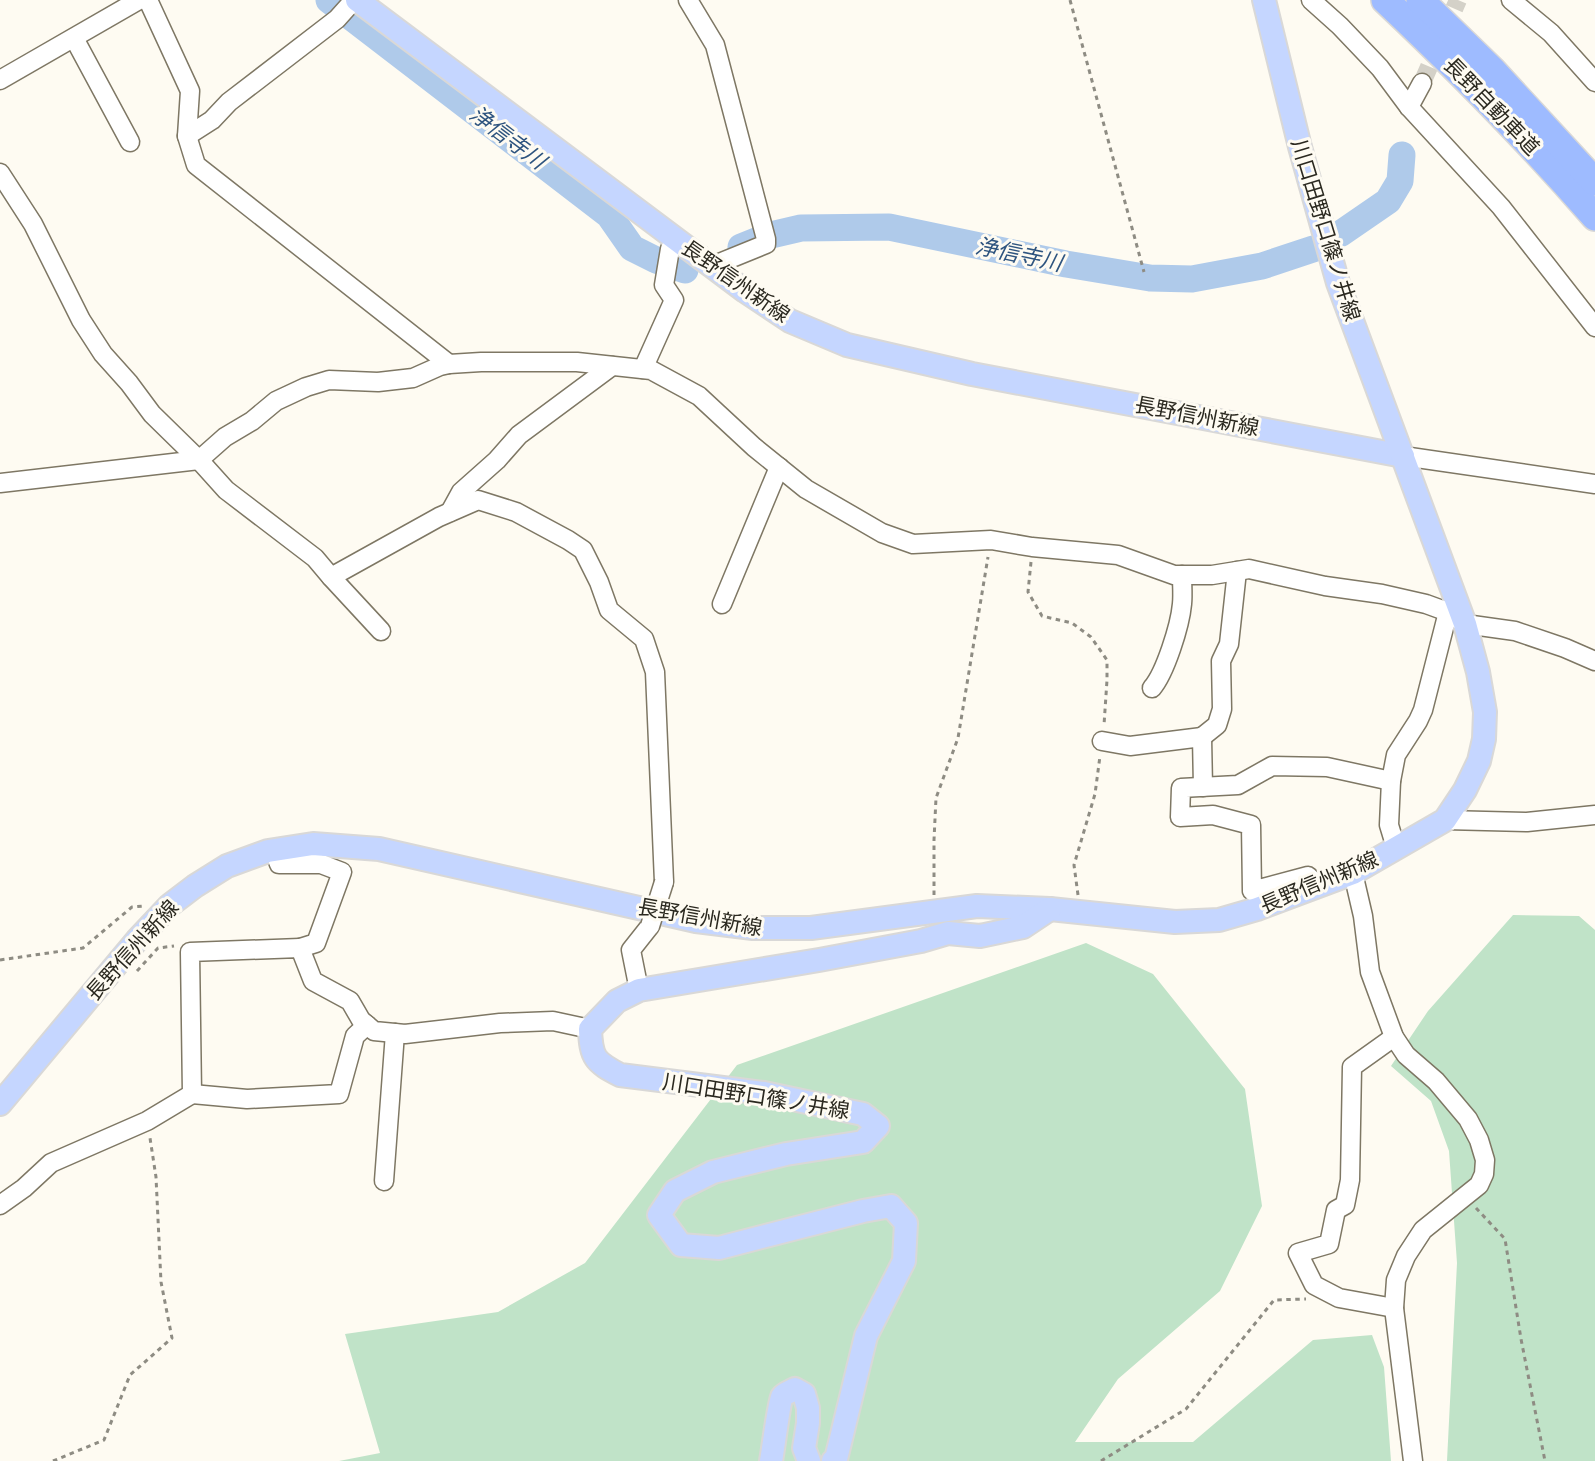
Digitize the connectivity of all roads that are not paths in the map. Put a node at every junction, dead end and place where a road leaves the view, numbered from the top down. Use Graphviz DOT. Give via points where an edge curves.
graph roads {
  1 [pos="139,0"];
  2 [pos="148,0"];
  3 [pos="688,0"];
  4 [pos="1264,0"];
  5 [pos="1311,0"];
  6 [pos="1385,0"];
  7 [pos="1420,0"];
  8 [pos="1511,0"];
  9 [pos="348,7"];
  10 [pos="74,38"];
  11 [pos="0,80"];
  12 [pos="1595,82"];
  13 [pos="1422,84"];
  14 [pos="1408,107"];
  15 [pos="187,136"];
  16 [pos="130,142"];
  17 [pos="0,173"];
  18 [pos="1595,182"];
  19 [pos="1595,217"];
  20 [pos="674,244"];
  21 [pos="712,266"];
  22 [pos="1595,327"];
  23 [pos="449,364"];
  24 [pos="612,366"];
  25 [pos="643,369"];
  26 [pos="1403,456"];
  27 [pos="199,460"];
  28 [pos="779,467"];
  29 [pos="0,483"];
  30 [pos="1595,484"];
  31 [pos="450,512"];
  32 [pos="1237,571"];
  33 [pos="1182,575"];
  34 [pos="331,577"];
  35 [pos="722,604"];
  36 [pos="1457,618"];
  37 [pos="381,631"];
  38 [pos="1595,661"];
  39 [pos="1152,688"];
  40 [pos="1202,736"];
  41 [pos="1102,741"];
  42 [pos="1391,781"];
  43 [pos="1203,787"];
  44 [pos="1595,815"];
  45 [pos="1444,820"];
  46 [pos="1396,848"];
  47 [pos="274,850"];
  48 [pos="1353,873"];
  49 [pos="1318,886"];
  50 [pos="1050,909"];
  51 [pos="300,948"];
  52 [pos="639,990"];
  53 [pos="367,1025"];
  54 [pos="590,1029"];
  55 [pos="395,1033"];
  56 [pos="1394,1037"];
  57 [pos="192,1094"];
  58 [pos="0,1104"];
  59 [pos="384,1181"];
  60 [pos="0,1205"];
  61 [pos="1395,1308"];
  62 [pos="771,1461"];
  63 [pos="810,1461"];
  64 [pos="833,1461"];
  65 [pos="1413,1461"];
  1 -- 10 [label="street"];
  2 -- 15 [label="street" via="190,91"];
  3 -- 21 [label="street" via="715,45 766,244"];
  4 -- 26 [label="main road, 川口田野口篠ノ井線" via="1338,283"];
  5 -- 14 [label="street" via="1380,68"];
  6 -- 19 [label="highway, 長野自動車道" via="1503,117"];
  7 -- 18 [label="highway, 長野自動車道" via="1492,70"];
  8 -- 12 [label="street" via="1551,33"];
  9 -- 15 [label="street" via="212,120"];
  9 -- 20 [label="main road, 長野信州新線"];
  10 -- 11 [label="street"];
  10 -- 16 [label="street"];
  13 -- 14 [label="street"];
  14 -- 22 [label="street" via="1501,207"];
  15 -- 23 [label="street" via="196,165"];
  17 -- 27 [label="street" via="33,224 81,320 103,354 152,414"];
  20 -- 21 [label="main road, 長野信州新線"];
  20 -- 25 [label="street" via="664,278 674,300"];
  21 -- 26 [label="main road, 長野信州新線" via="790,321 847,345 972,374"];
  23 -- 24 [label="street" via="530,361"];
  23 -- 27 [label="street" via="413,378 378,382 330,380 306,387 276,401"];
  24 -- 25 [label="street"];
  24 -- 31 [label="street" via="519,435 461,492"];
  25 -- 28 [label="street" via="699,396"];
  26 -- 30 [label="street"];
  26 -- 36 [label="main road, 長野信州新線"];
  27 -- 29 [label="street"];
  27 -- 34 [label="street" via="226,490 315,558"];
  28 -- 33 [label="street" via="816,495 882,533 913,544 991,540 1032,548 1118,555"];
  28 -- 35 [label="street"];
  31 -- 34 [label="street"];
  31 -- 52 [label="street, bridge" via="478,500 516,512 568,540 583,550 609,610 644,639 655,672 664,882 650,926 631,950"];
  32 -- 33 [label="street"];
  32 -- 36 [label="street" via="1248,569 1382,594"];
  32 -- 40 [label="street" via="1229,644 1221,661 1222,709 1217,725"];
  33 -- 39 [label="street" via="1182,605 1174,636 1160,679"];
  34 -- 37 [label="street"];
  36 -- 38 [label="street" via="1515,632"];
  36 -- 42 [label="street" via="1423,710 1396,755"];
  36 -- 45 [label="main road, 長野信州新線" via="1478,672 1485,712 1484,739 1465,790"];
  40 -- 41 [label="street" via="1130,746"];
  40 -- 43 [label="street"];
  42 -- 43 [label="street" via="1326,767 1272,766 1238,785"];
  42 -- 46 [label="street" via="1389,825"];
  43 -- 49 [label="street" via="1181,788 1180,817 1213,815 1251,825 1252,891 1308,876"];
  44 -- 45 [label="street" via="1527,822"];
  45 -- 46 [label="main road, 長野信州新線"];
  46 -- 48 [label="main road, 長野信州新線"];
  47 -- 50 [label="main road, 長野信州新線" via="312,844 379,849 696,921 753,928 811,928 977,906"];
  47 -- 51 [label="street" via="279,864 321,864 342,872 316,943"];
  47 -- 58 [label="main road, 長野信州新線" via="227,866 170,904"];
  48 -- 49 [label="main road, 長野信州新線"];
  48 -- 56 [label="street" via="1371,972"];
  49 -- 50 [label="main road, 長野信州新線" via="1219,920 1175,922"];
  50 -- 52 [label="main road" via="1023,927 980,936 948,933 819,960"];
  51 -- 53 [label="street" via="314,981 350,1001"];
  51 -- 57 [label="street" via="190,952"];
  52 -- 54 [label="main road" via="617,1001"];
  53 -- 55 [label="street" via="374,1031"];
  53 -- 57 [label="street" via="355,1036 339,1094 247,1099"];
  54 -- 55 [label="street" via="553,1021"];
  54 -- 64 [label="main road, 川口田野口篠ノ井線" via="590,1044 598,1064 620,1075 764,1093 863,1114 878,1126 863,1142 786,1154 712,1172 675,1191 659,1215 681,1245 718,1248 891,1206 906,1223 904,1261 866,1336"];
  55 -- 59 [label="street"];
  56 -- 61 [label="street" via="1406,1055 1436,1081 1468,1119 1485,1160 1479,1185 1423,1230 1414,1243 1396,1280"];
  56 -- 61 [label="street" via="1352,1067 1350,1180 1345,1205 1336,1210 1329,1244 1298,1253 1314,1285 1339,1298"];
  57 -- 60 [label="street" via="147,1121 51,1163"];
  61 -- 65 [label="street"];
  62 -- 63 [label="main road" via="778,1405 785,1394 795,1389 804,1394 808,1408 804,1448"];
}
